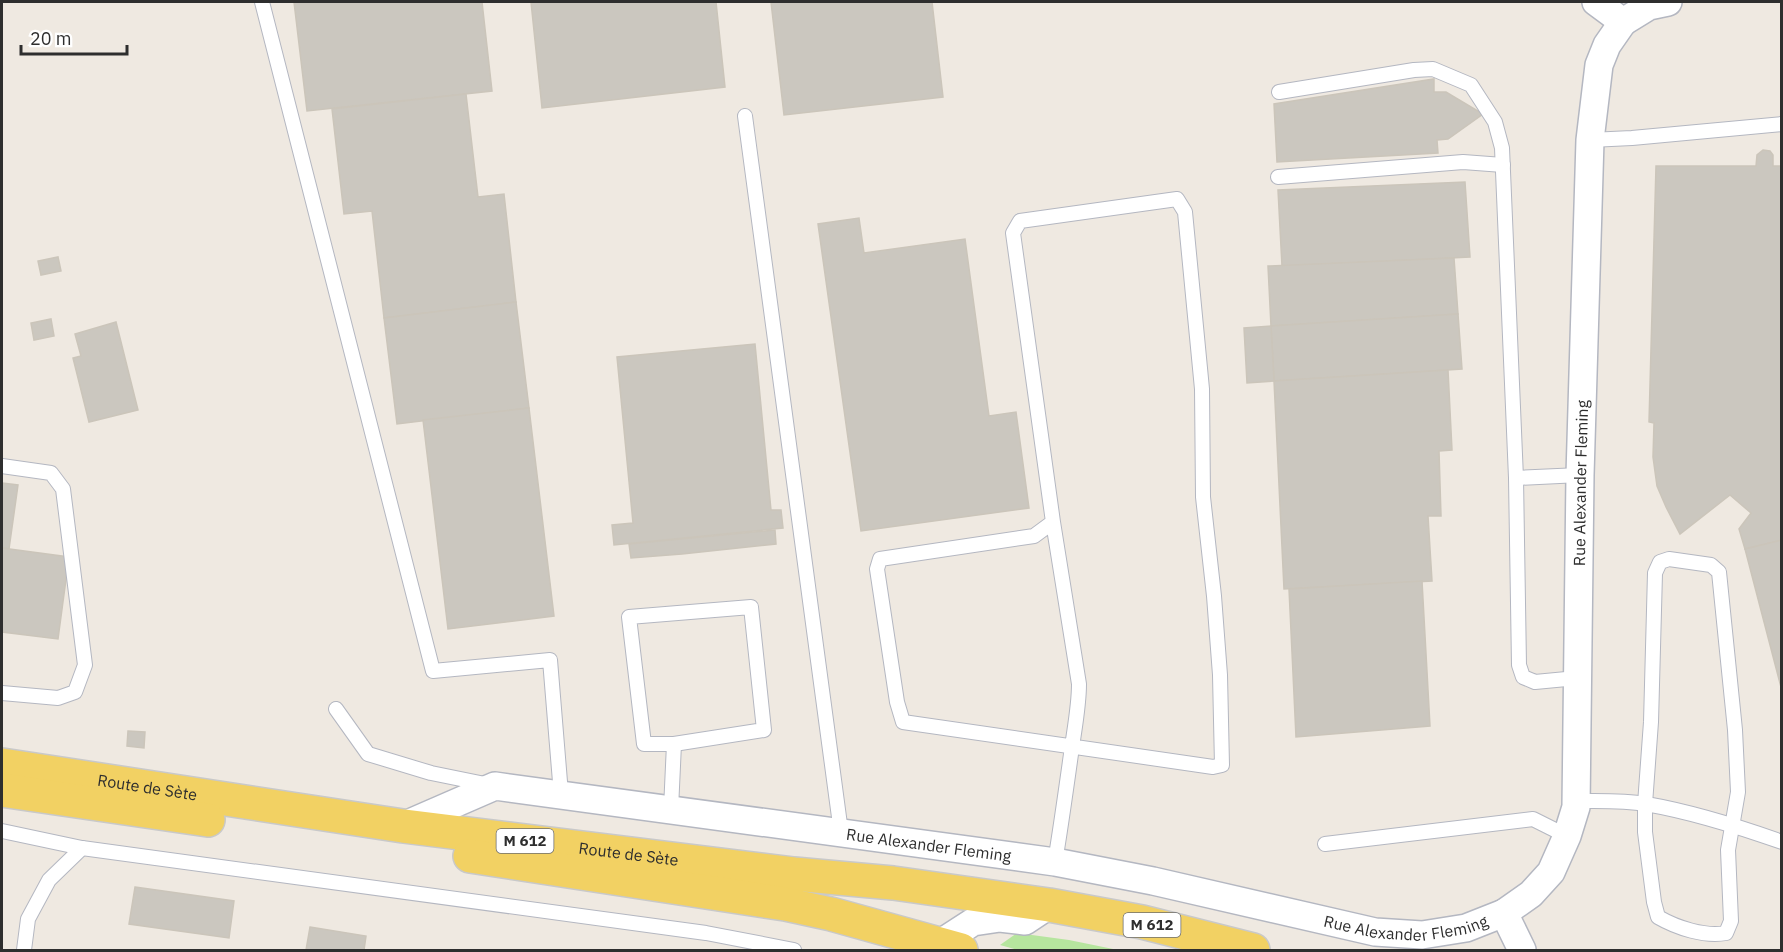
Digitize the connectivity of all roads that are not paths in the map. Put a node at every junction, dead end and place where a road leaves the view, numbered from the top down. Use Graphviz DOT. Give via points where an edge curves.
graph roads {
  1 [pos="262,2"];
  2 [pos="1596,2"];
  3 [pos="1668,2"];
  4 [pos="1623,12"];
  5 [pos="1279,92"];
  6 [pos="745,116"];
  7 [pos="1782,124"];
  8 [pos="1590,140"];
  9 [pos="1503,165"];
  10 [pos="1278,177"];
  11 [pos="2,466"];
  12 [pos="1580,475"];
  13 [pos="1516,478"];
  14 [pos="1053,522"];
  15 [pos="1577,678"];
  16 [pos="2,693"];
  17 [pos="336,709"];
  18 [pos="674,744"];
  19 [pos="1072,747"];
  20 [pos="2,765"];
  21 [pos="495,786"];
  22 [pos="2,790"];
  23 [pos="561,794"];
  24 [pos="1576,801"];
  25 [pos="1645,804"];
  26 [pos="671,809"];
  27 [pos="1733,824"];
  28 [pos="403,826"];
  29 [pos="2,831"];
  30 [pos="841,832"];
  31 [pos="1567,836"];
  32 [pos="1782,842"];
  33 [pos="1325,844"];
  34 [pos="82,848"];
  35 [pos="1055,862"];
  36 [pos="1049,905"];
  37 [pos="1504,913"];
  38 [pos="945,948"];
  39 [pos="24,951"];
  40 [pos="794,951"];
  41 [pos="1253,951"];
  42 [pos="1522,951"];
  1 -- 23 [label="lane" via="433,670 550,660"];
  2 -- 4 [label="street"];
  3 -- 4 [label="street"];
  4 -- 8 [label="street, Rue Alexander Fleming" via="1599,64"];
  5 -- 9 [label="lane" via="1433,69 1471,85 1495,122"];
  6 -- 30 [label="lane"];
  7 -- 8 [label="lane"];
  8 -- 12 [label="street, Rue Alexander Fleming"];
  9 -- 10 [label="lane" via="1463,162"];
  9 -- 13 [label="lane"];
  11 -- 16 [label="lane" via="51,473 63,489 86,665 75,692 58,698"];
  12 -- 13 [label="lane"];
  12 -- 15 [label="street, Rue Alexander Fleming"];
  13 -- 15 [label="lane" via="1519,665 1523,677 1534,681"];
  14 -- 19 [label="lane" via="1079,684"];
  14 -- 19 [label="lane" via="1034,536 880,560 877,569 903,722"];
  14 -- 19 [label="lane" via="1013,234 1020,221 1177,199 1185,212 1202,389 1203,497 1220,675 1222,765"];
  15 -- 24 [label="street, Rue Alexander Fleming"];
  17 -- 21 [label="lane" via="368,754 431,773"];
  18 -- 18 [label="lane" via="644,744 629,617 751,608 764,730"];
  18 -- 26 [label="lane"];
  19 -- 35 [label="lane"];
  20 -- 28 [label="main road, Route de Sète / M 612"];
  21 -- 23 [label="street, Rue Alexander Fleming"];
  21 -- 28 [label="street"];
  22 -- 38 [label="main road, Route de Sète / M 612" via="785,904"];
  23 -- 26 [label="street, Rue Alexander Fleming"];
  24 -- 25 [label="lane"];
  24 -- 31 [label="street, Rue Alexander Fleming"];
  25 -- 27 [label="lane"];
  25 -- 27 [label="lane" via="1645,832 1658,916 1712,935 1726,933 1731,921 1728,850"];
  25 -- 27 [label="lane" via="1652,722 1655,573 1660,562 1669,559 1711,565 1719,572 1735,730 1738,792"];
  26 -- 30 [label="street, Rue Alexander Fleming"];
  27 -- 32 [label="lane"];
  28 -- 36 [label="main road, Route de Sète / M 612"];
  29 -- 34 [label="lane"];
  30 -- 35 [label="street, Rue Alexander Fleming"];
  31 -- 33 [label="lane" via="1533,819"];
  31 -- 37 [label="street, Rue Alexander Fleming" via="1551,872 1531,894"];
  34 -- 39 [label="lane" via="49,880 28,919"];
  34 -- 40 [label="lane" via="706,933"];
  35 -- 37 [label="street, Rue Alexander Fleming" via="1375,932 1422,935 1466,928"];
  36 -- 38 [label="street" via="1025,921 1000,918 973,922"];
  36 -- 41 [label="main road, Route de Sète / M 612" via="1142,922"];
  37 -- 42 [label="street"];
}
